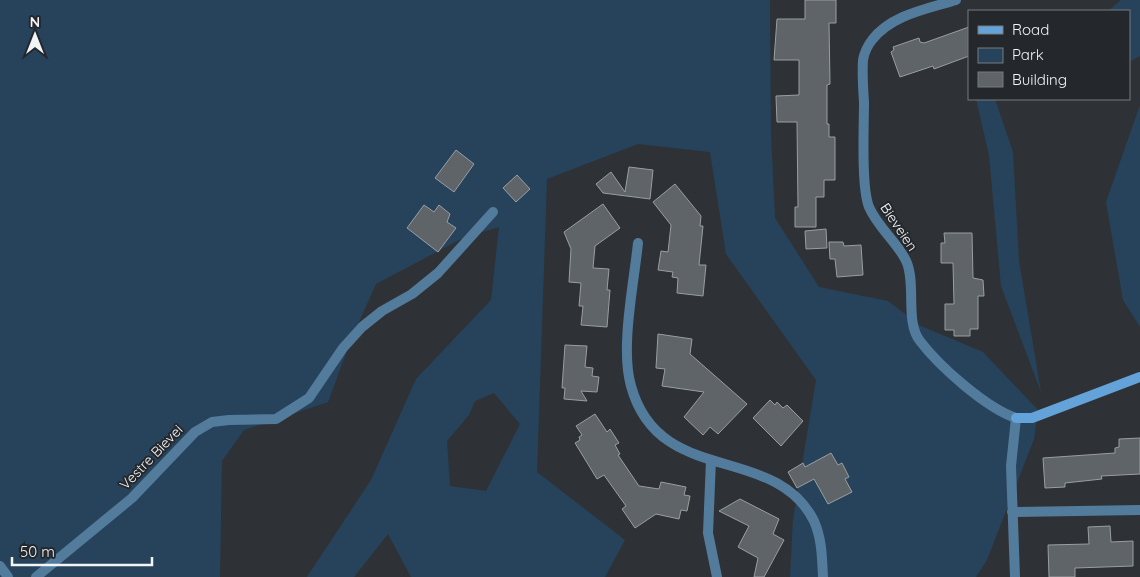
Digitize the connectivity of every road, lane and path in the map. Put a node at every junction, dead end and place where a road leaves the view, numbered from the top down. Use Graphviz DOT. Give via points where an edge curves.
graph roads {
  1 [pos="956,0"];
  2 [pos="493,212"];
  3 [pos="638,243"];
  4 [pos="1140,377"];
  5 [pos="1016,418"];
  6 [pos="711,460"];
  7 [pos="1140,510"];
  8 [pos="1012,512"];
  9 [pos="0,566"];
  10 [pos="8,577"];
  11 [pos="36,577"];
  12 [pos="716,577"];
  13 [pos="823,577"];
  14 [pos="1014,577"];
  1 -- 5 [label="street, Bieveien" via="903,17 884,27 871,41 863,59 864,167 868,205 876,222 907,262 912,281 912,318 918,339 989,405"];
  2 -- 11 [label="street, Vestre Bievei" via="438,273 362,327 343,348 309,398 276,419 212,422 195,432 132,498"];
  3 -- 6 [label="street" via="627,350 631,386 645,419 660,436 678,449"];
  4 -- 5 [label="street" via="1032,418"];
  5 -- 8 [label="street" via="1011,466"];
  6 -- 12 [label="street" via="708,533"];
  6 -- 13 [label="street" via="770,478 790,492 814,522 821,544"];
  7 -- 8 [label="street"];
  8 -- 14 [label="street"];
  9 -- 10 [label="street"];
}
